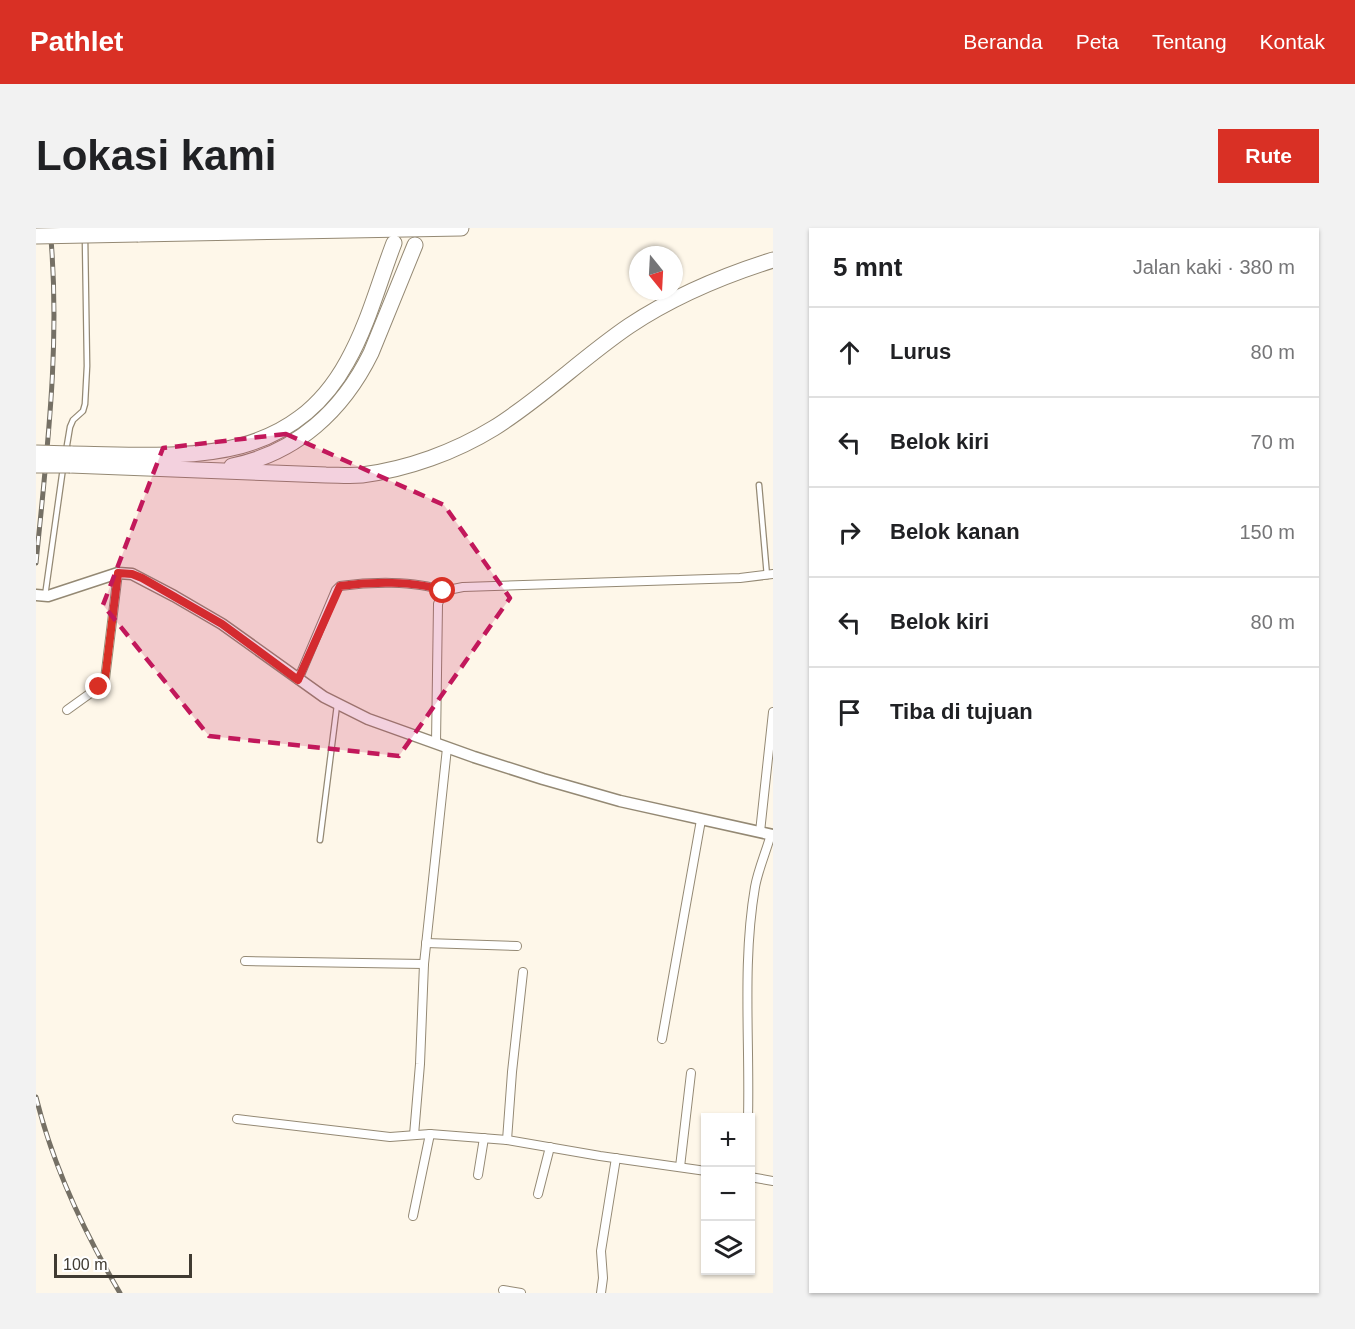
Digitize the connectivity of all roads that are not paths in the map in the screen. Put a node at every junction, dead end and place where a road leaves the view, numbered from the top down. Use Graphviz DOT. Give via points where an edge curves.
graph roads {
  1 [pos="85,228"];
  2 [pos="461,228"];
  3 [pos="36,236"];
  4 [pos="394,243"];
  5 [pos="415,245"];
  6 [pos="773,260"];
  7 [pos="36,453"];
  8 [pos="70,459"];
  9 [pos="36,465"];
  10 [pos="173,468"];
  11 [pos="759,485"];
  12 [pos="118,573"];
  13 [pos="770,575"];
  14 [pos="443,591"];
  15 [pos="41,595"];
  16 [pos="298,680"];
  17 [pos="337,705"];
  18 [pos="68,710"];
  19 [pos="773,712"];
  20 [pos="436,743"];
  21 [pos="447,748"];
  22 [pos="701,820"];
  23 [pos="768,834"];
  24 [pos="320,840"];
  25 [pos="426,943"];
  26 [pos="517,946"];
  27 [pos="245,961"];
  28 [pos="424,964"];
  29 [pos="524,972"];
  30 [pos="662,1040"];
  31 [pos="691,1072"];
  32 [pos="748,1113"];
  33 [pos="237,1119"];
  34 [pos="430,1134"];
  35 [pos="414,1135"];
  36 [pos="484,1138"];
  37 [pos="507,1140"];
  38 [pos="550,1147"];
  39 [pos="616,1158"];
  40 [pos="680,1167"];
  41 [pos="701,1170"];
  42 [pos="478,1175"];
  43 [pos="755,1178"];
  44 [pos="773,1181"];
  45 [pos="538,1194"];
  46 [pos="412,1216"];
  47 [pos="503,1290"];
  48 [pos="521,1293"];
  49 [pos="602,1293"];
  1 -- 15 [label="lane" via="85,404 70,427"];
  2 -- 3 [label="highway, bridge"];
  4 -- 8 [label="highway" via="347,363 316,403 290,424 258,441 205,453"];
  5 -- 10 [label="highway" via="363,370 320,423 289,446 243,464"];
  6 -- 10 [label="highway" via="713,280 650,312 495,427 412,464 361,475"];
  7 -- 8 [label="highway, bridge"];
  8 -- 9 [label="highway, bridge"];
  8 -- 10 [label="highway"];
  11 -- 13 [label="lane"];
  12 -- 15 [label="street"];
  12 -- 16 [label="street" via="142,578 191,605"];
  12 -- 18 [label="street" via="105,679"];
  13 -- 14 [label="street"];
  14 -- 16 [label="street" via="423,585 340,586"];
  14 -- 20 [label="street" via="438,604"];
  16 -- 17 [label="street"];
  17 -- 20 [label="street"];
  17 -- 24 [label="lane"];
  19 -- 23 [label="street"];
  20 -- 21 [label="street"];
  21 -- 22 [label="street" via="577,789"];
  21 -- 25 [label="street"];
  22 -- 23 [label="street"];
  22 -- 30 [label="street"];
  23 -- 32 [label="street" via="751,918"];
  25 -- 26 [label="street"];
  25 -- 28 [label="street"];
  27 -- 28 [label="street"];
  28 -- 35 [label="street"];
  29 -- 37 [label="street"];
  31 -- 40 [label="street"];
  33 -- 35 [label="street" via="390,1137"];
  34 -- 35 [label="street"];
  34 -- 36 [label="street"];
  34 -- 46 [label="street"];
  36 -- 37 [label="street"];
  36 -- 42 [label="street"];
  37 -- 38 [label="street"];
  38 -- 39 [label="street"];
  38 -- 45 [label="street"];
  39 -- 40 [label="street"];
  39 -- 49 [label="street" via="601,1251"];
  40 -- 41 [label="street"];
  43 -- 44 [label="street"];
  47 -- 48 [label="street"];
}
